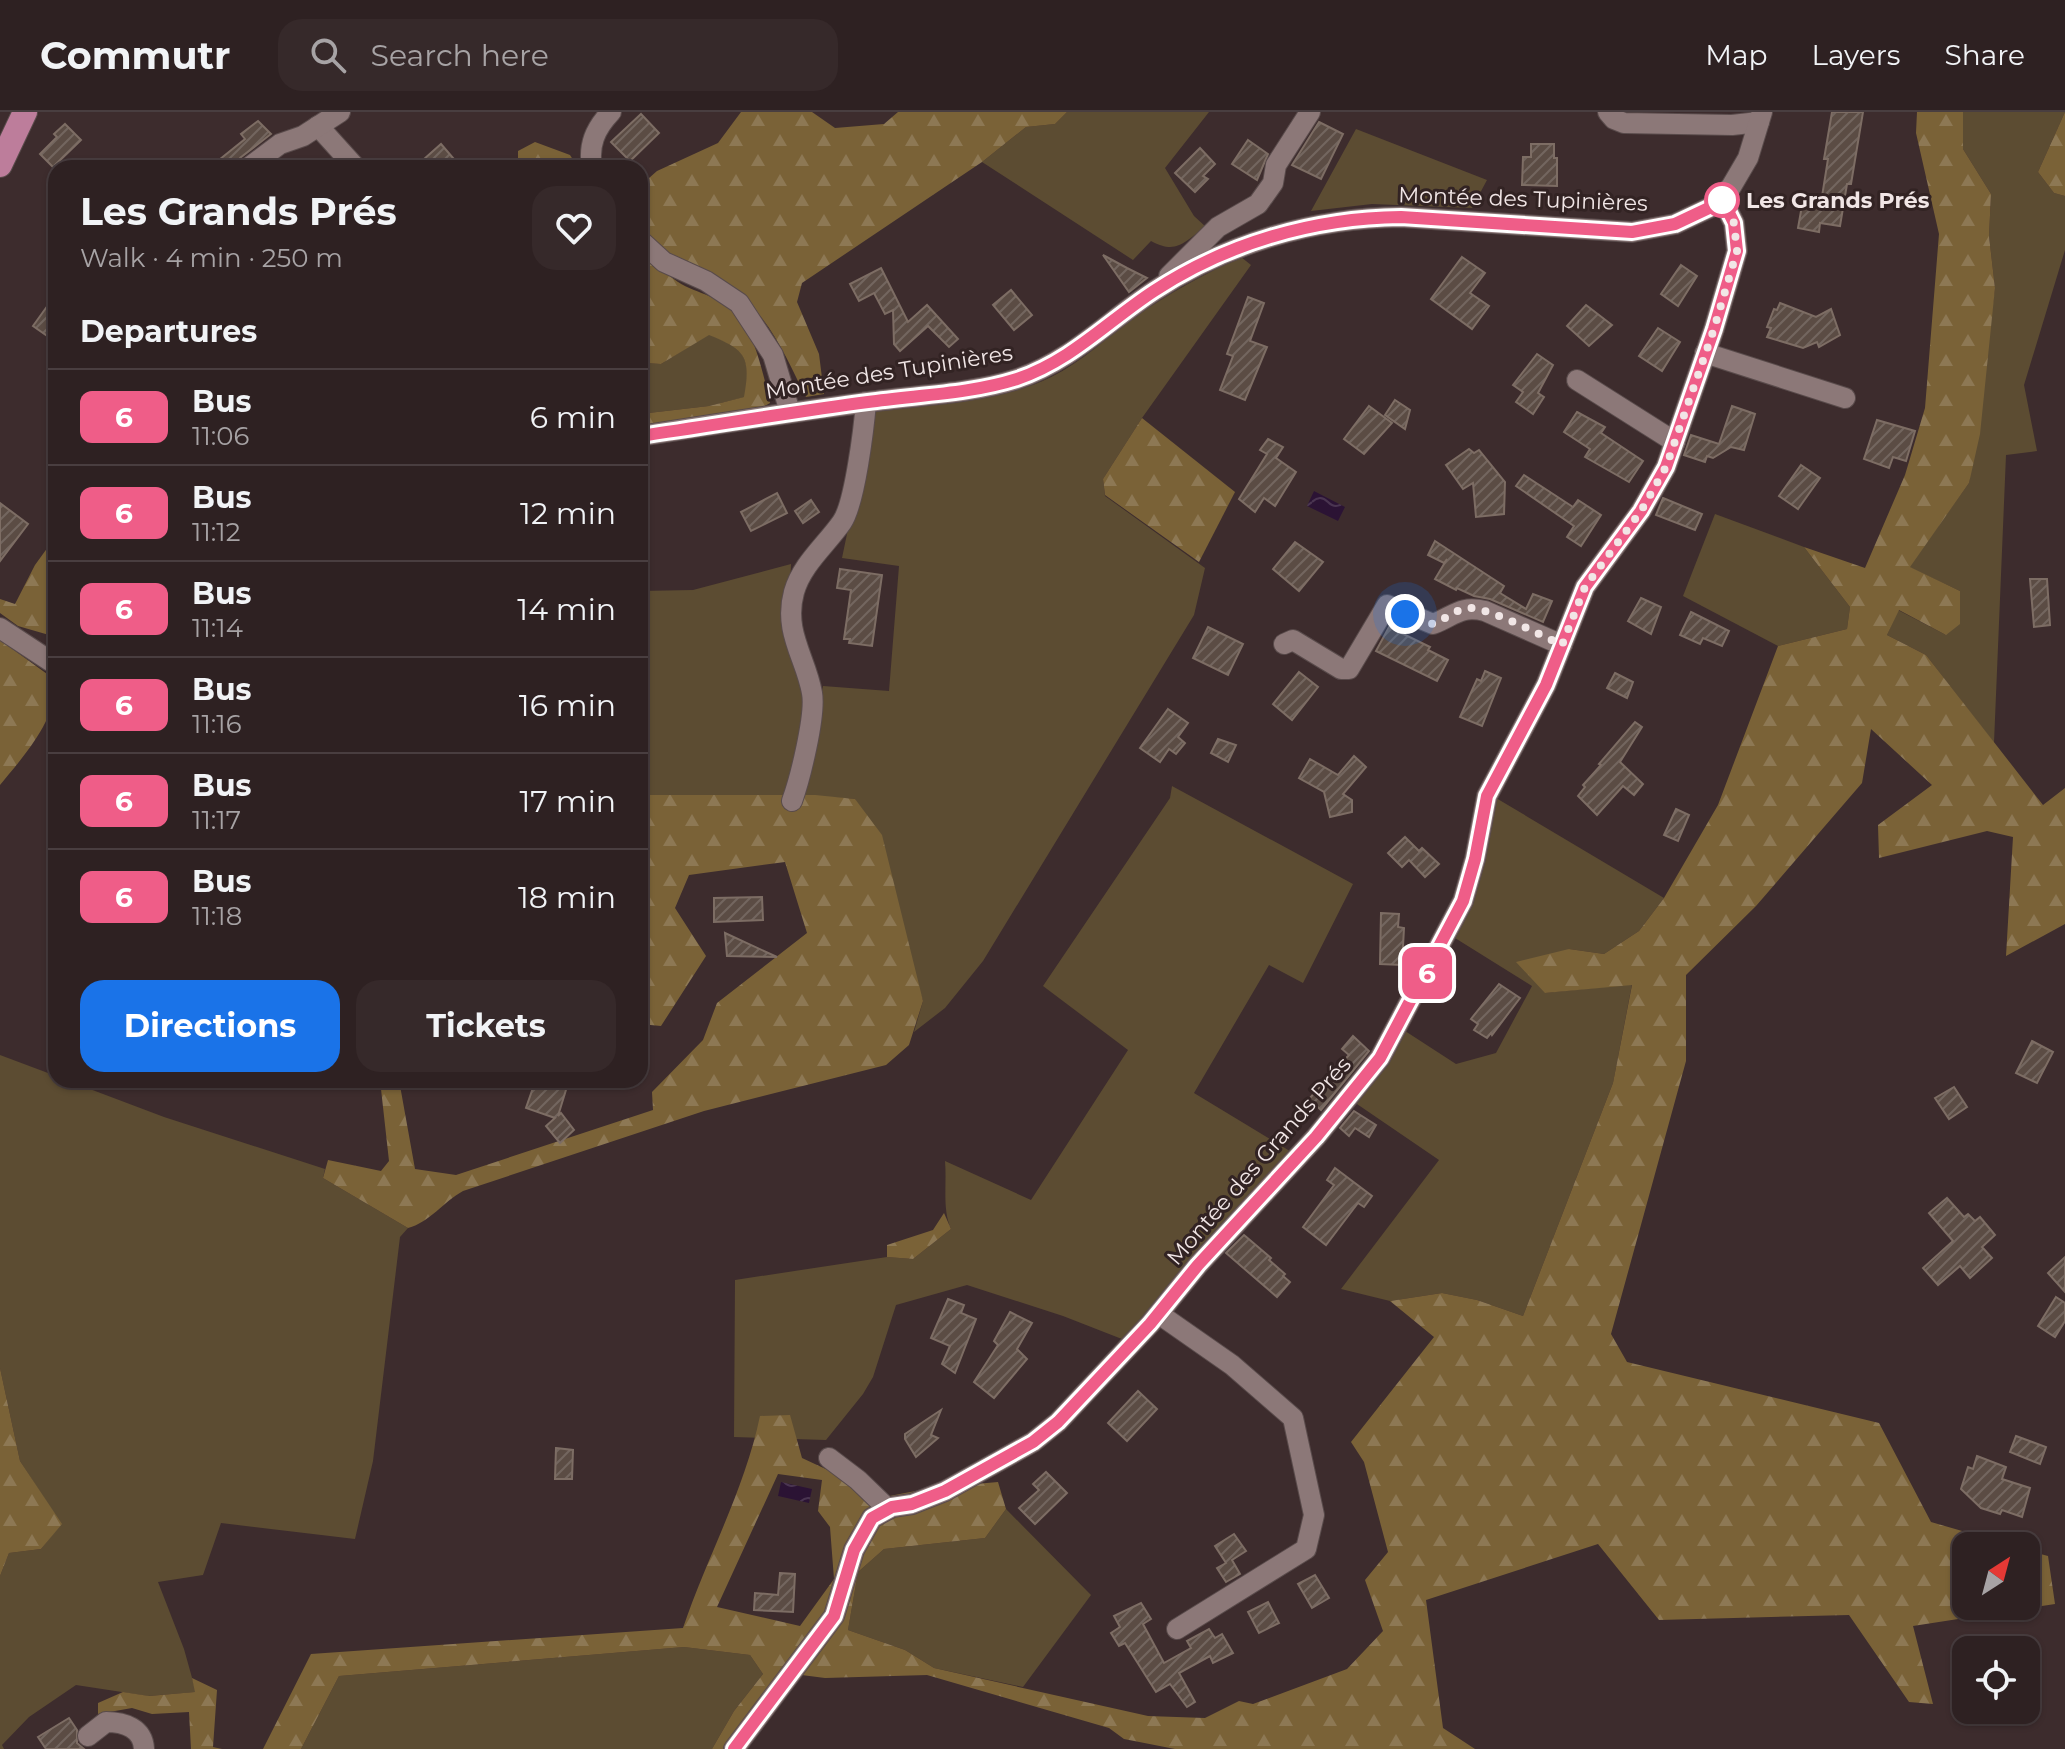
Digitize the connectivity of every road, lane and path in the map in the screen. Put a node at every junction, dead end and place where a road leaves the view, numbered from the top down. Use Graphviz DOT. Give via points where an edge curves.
graph roads {
  1 [pos="25,112"];
  2 [pos="340,112"];
  3 [pos="611,112"];
  4 [pos="1310,112"];
  5 [pos="1608,112"];
  6 [pos="1760,117"];
  7 [pos="318,126"];
  8 [pos="259,160"];
  9 [pos="349,160"];
  10 [pos="592,160"];
  11 [pos="0,165"];
  12 [pos="1722,199"];
  13 [pos="648,247"];
  14 [pos="1155,290"];
  15 [pos="1705,353"];
  16 [pos="1577,380"];
  17 [pos="1845,398"];
  18 [pos="866,402"];
  19 [pos="790,412"];
  20 [pos="648,435"];
  21 [pos="1675,442"];
  22 [pos="0,628"];
  23 [pos="1284,644"];
  24 [pos="1562,645"];
  25 [pos="48,660"];
  26 [pos="792,801"];
  27 [pos="1159,1314"];
  28 [pos="829,1458"];
  29 [pos="888,1509"];
  30 [pos="1177,1629"];
  31 [pos="88,1736"];
  32 [pos="144,1749"];
  33 [pos="734,1749"];
  1 -- 11 [label="main road"];
  2 -- 7 [label="street"];
  3 -- 10 [label="street" via="596,130"];
  4 -- 14 [label="street" via="1258,204 1218,227"];
  5 -- 6 [label="street" via="1624,123 1732,125"];
  6 -- 12 [label="street, Montée des Tupinières" via="1742,173"];
  7 -- 8 [label="street"];
  7 -- 9 [label="street"];
  12 -- 14 [label="street, Montée des Tupinières" via="1675,224 1632,232 1401,217 1343,221 1260,240"];
  12 -- 15 [label="street, Montée des Grands Prés" via="1734,223 1737,251"];
  13 -- 19 [label="street" via="664,262 739,303 773,355"];
  14 -- 18 [label="street, Montée des Tupinières" via="1039,371 995,384"];
  15 -- 17 [label="street"];
  15 -- 21 [label="street, Montée des Grands Prés"];
  16 -- 21 [label="street"];
  18 -- 19 [label="street, Montée des Tupinières"];
  18 -- 26 [label="street" via="847,512 794,592 793,633 813,702"];
  19 -- 20 [label="street, Montée des Tupinières"];
  21 -- 24 [label="street, Montée des Grands Prés" via="1641,511 1585,587"];
  22 -- 25 [label="street"];
  23 -- 24 [label="street" via="1293,640 1349,669 1387,605 1433,624 1471,607"];
  24 -- 27 [label="street, Montée des Grands Prés" via="1487,796 1463,901 1380,1058"];
  27 -- 29 [label="street, Montée des Grands Prés" via="1033,1442 945,1491"];
  27 -- 30 [label="street" via="1232,1365 1293,1418 1314,1515 1306,1549"];
  28 -- 29 [label="street"];
  29 -- 33 [label="street" via="872,1518 854,1550 825,1631"];
  31 -- 32 [label="street" via="106,1722 126,1725 138,1732"];
}
